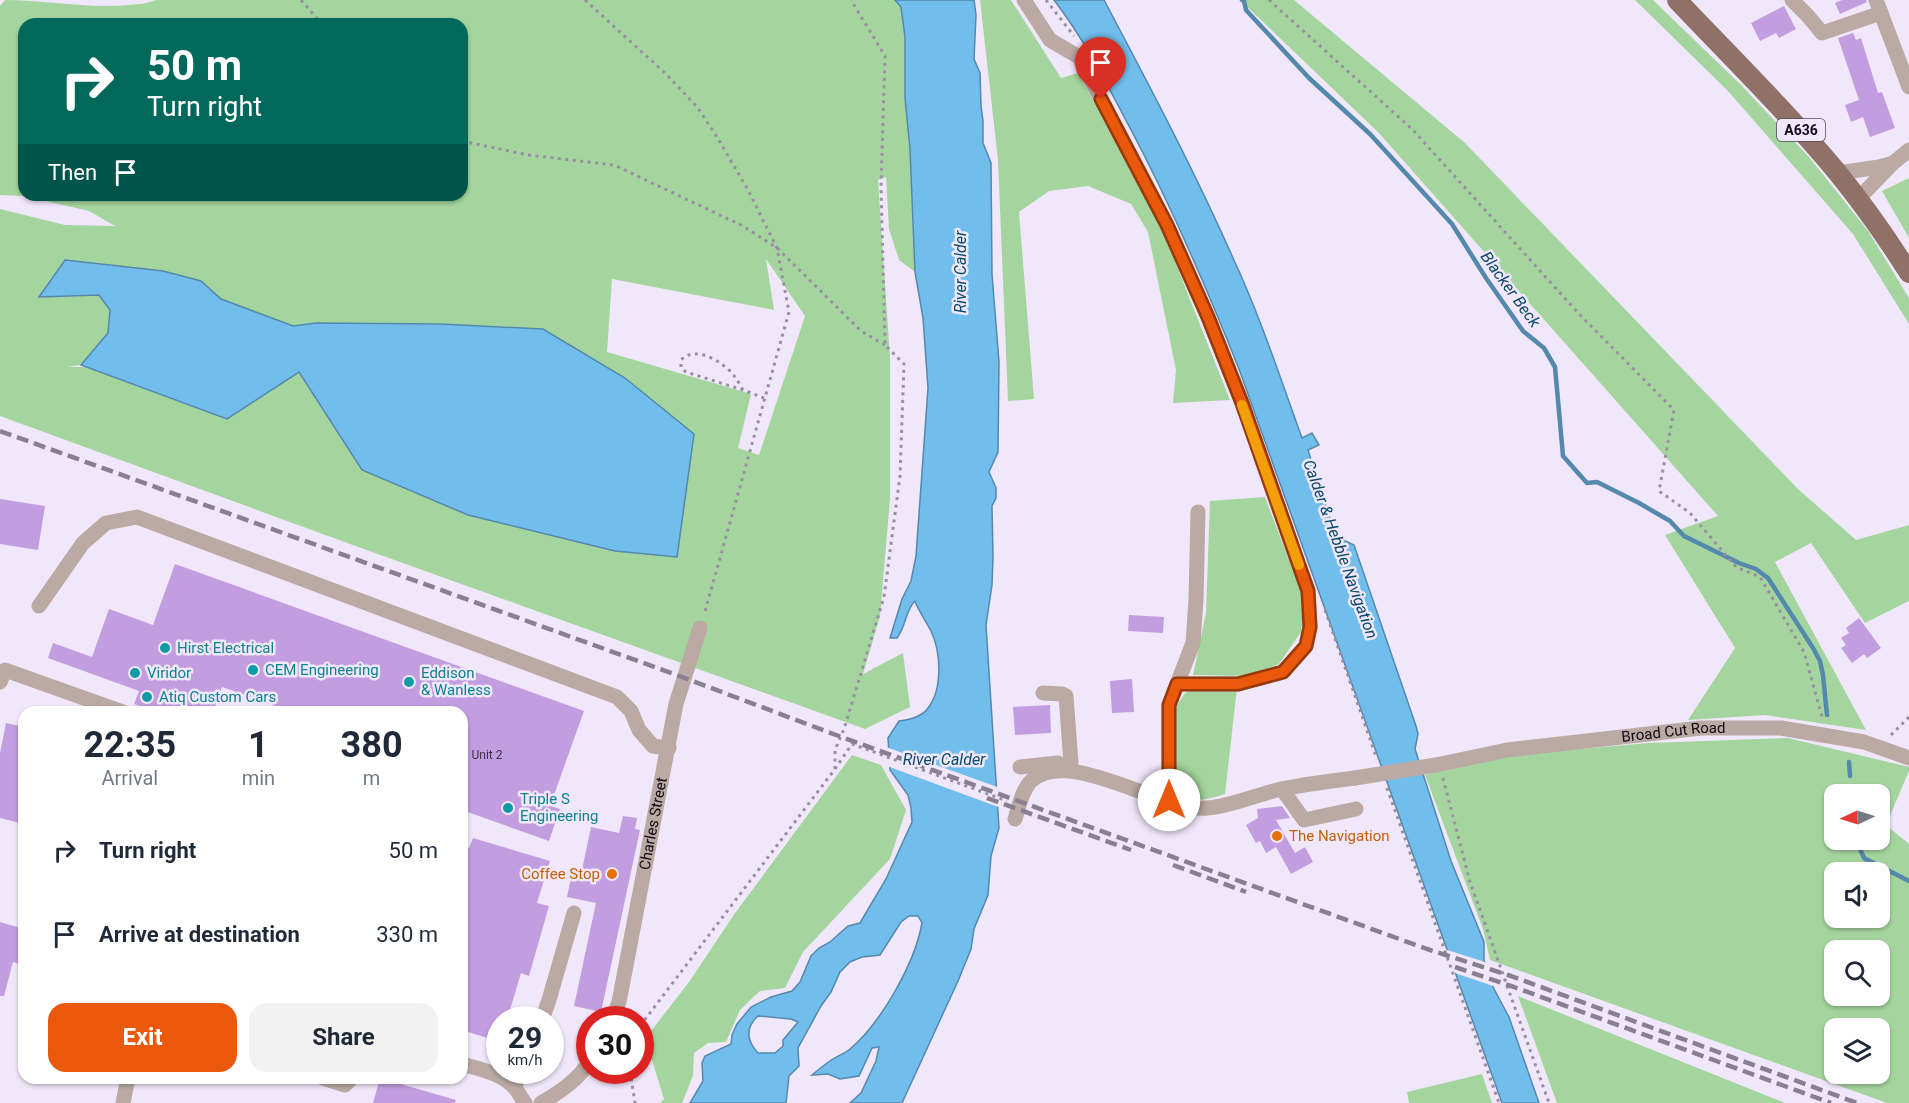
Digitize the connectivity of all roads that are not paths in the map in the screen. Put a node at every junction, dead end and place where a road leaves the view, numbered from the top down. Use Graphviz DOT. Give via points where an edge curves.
graph roads {
  1 [pos="1024,0"];
  2 [pos="1677,0"];
  3 [pos="1792,0"];
  4 [pos="1879,7"];
  5 [pos="1909,87"];
  6 [pos="1909,150"];
  7 [pos="1893,163"];
  8 [pos="1838,173"];
  9 [pos="1858,199"];
  10 [pos="1909,273"];
  11 [pos="1198,512"];
  12 [pos="39,606"];
  13 [pos="700,628"];
  14 [pos="0,682"];
  15 [pos="1177,684"];
  16 [pos="1043,693"];
  17 [pos="106,706"];
  18 [pos="669,748"];
  19 [pos="1909,758"];
  20 [pos="1071,763"];
  21 [pos="1020,767"];
  22 [pos="1282,789"];
  23 [pos="1169,800"];
  24 [pos="1356,809"];
  25 [pos="1015,819"];
  26 [pos="574,913"];
  27 [pos="547,1006"];
  28 [pos="617,1006"];
  29 [pos="468,1066"];
  30 [pos="576,1077"];
  31 [pos="127,1084"];
  32 [pos="516,1084"];
  33 [pos="514,1087"];
  34 [pos="123,1103"];
  35 [pos="525,1103"];
  36 [pos="541,1103"];
  1 -- 15 [label="street" via="1050,40 1079,57 1167,225 1237,392 1308,591 1310,627 1306,646 1283,672 1238,684"];
  2 -- 8 [label="main road, A636"];
  3 -- 4 [label="street" via="1822,33"];
  4 -- 5 [label="street"];
  6 -- 7 [label="street"];
  7 -- 8 [label="street"];
  7 -- 9 [label="street"];
  8 -- 9 [label="main road, A636"];
  9 -- 10 [label="main road, A636"];
  11 -- 15 [label="street" via="1193,643"];
  12 -- 18 [label="street" via="83,543 106,522 136,517 617,697 653,746"];
  13 -- 18 [label="street, Charles Street" via="676,704"];
  14 -- 17 [label="street" via="5,670"];
  15 -- 23 [label="street" via="1169,705"];
  16 -- 20 [label="street" via="1066,696"];
  18 -- 28 [label="street, Charles Street"];
  19 -- 22 [label="street, Broad Cut Road, bridge" via="1864,742 1781,729 1701,728 1507,750"];
  20 -- 21 [label="street"];
  20 -- 23 [label="street" via="1156,787"];
  22 -- 23 [label="street" via="1207,808"];
  22 -- 24 [label="street" via="1304,820"];
  23 -- 25 [label="street" via="1079,772 1059,770 1040,775 1026,787"];
  26 -- 27 [label="street"];
  29 -- 33 [label="street" via="492,1072"];
  30 -- 36 [label="street" via="561,1092"];
  31 -- 34 [label="street"];
  32 -- 33 [label="street"];
  33 -- 35 [label="street"];
}
